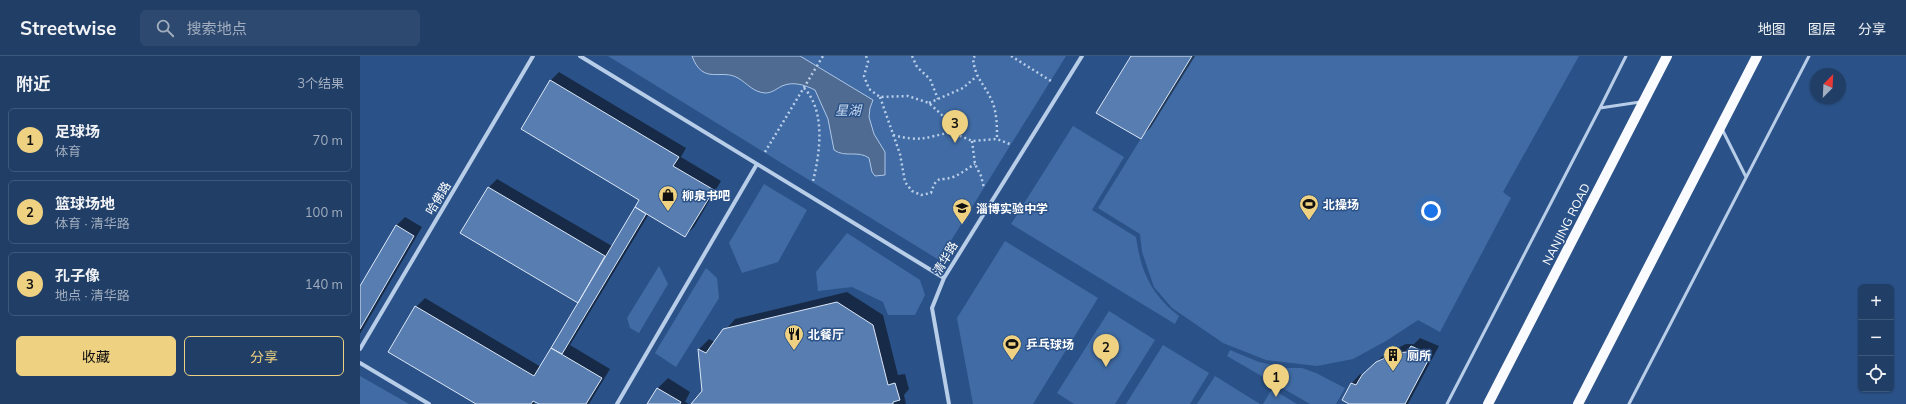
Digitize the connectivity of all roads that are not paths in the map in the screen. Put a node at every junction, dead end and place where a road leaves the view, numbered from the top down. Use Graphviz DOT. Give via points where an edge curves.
graph roads {
  1 [pos="533,56"];
  2 [pos="580,56"];
  3 [pos="1082,56"];
  4 [pos="1626,56"];
  5 [pos="1667,56"];
  6 [pos="1757,56"];
  7 [pos="1809,56"];
  8 [pos="1644,101"];
  9 [pos="1600,108"];
  10 [pos="1720,127"];
  11 [pos="757,164"];
  12 [pos="1746,177"];
  13 [pos="944,278"];
  14 [pos="360,349"];
  15 [pos="360,363"];
  16 [pos="429,404"];
  17 [pos="616,404"];
  18 [pos="948,404"];
  19 [pos="1447,404"];
  20 [pos="1488,404"];
  21 [pos="1578,404"];
  22 [pos="1628,404"];
  1 -- 14 [label="street, 哈佛路"];
  2 -- 11 [label="street"];
  3 -- 13 [label="street, 清华路"];
  4 -- 9 [label="lane"];
  5 -- 8 [label="main road, NANJING ROAD"];
  6 -- 10 [label="main road"];
  7 -- 12 [label="lane"];
  8 -- 9 [label="lane"];
  8 -- 20 [label="main road, NANJING ROAD"];
  9 -- 19 [label="lane"];
  10 -- 12 [label="lane"];
  10 -- 21 [label="main road"];
  11 -- 13 [label="street"];
  11 -- 17 [label="street"];
  12 -- 22 [label="lane"];
  13 -- 18 [label="street, 清华路" via="932,308"];
  15 -- 16 [label="street"];
}
